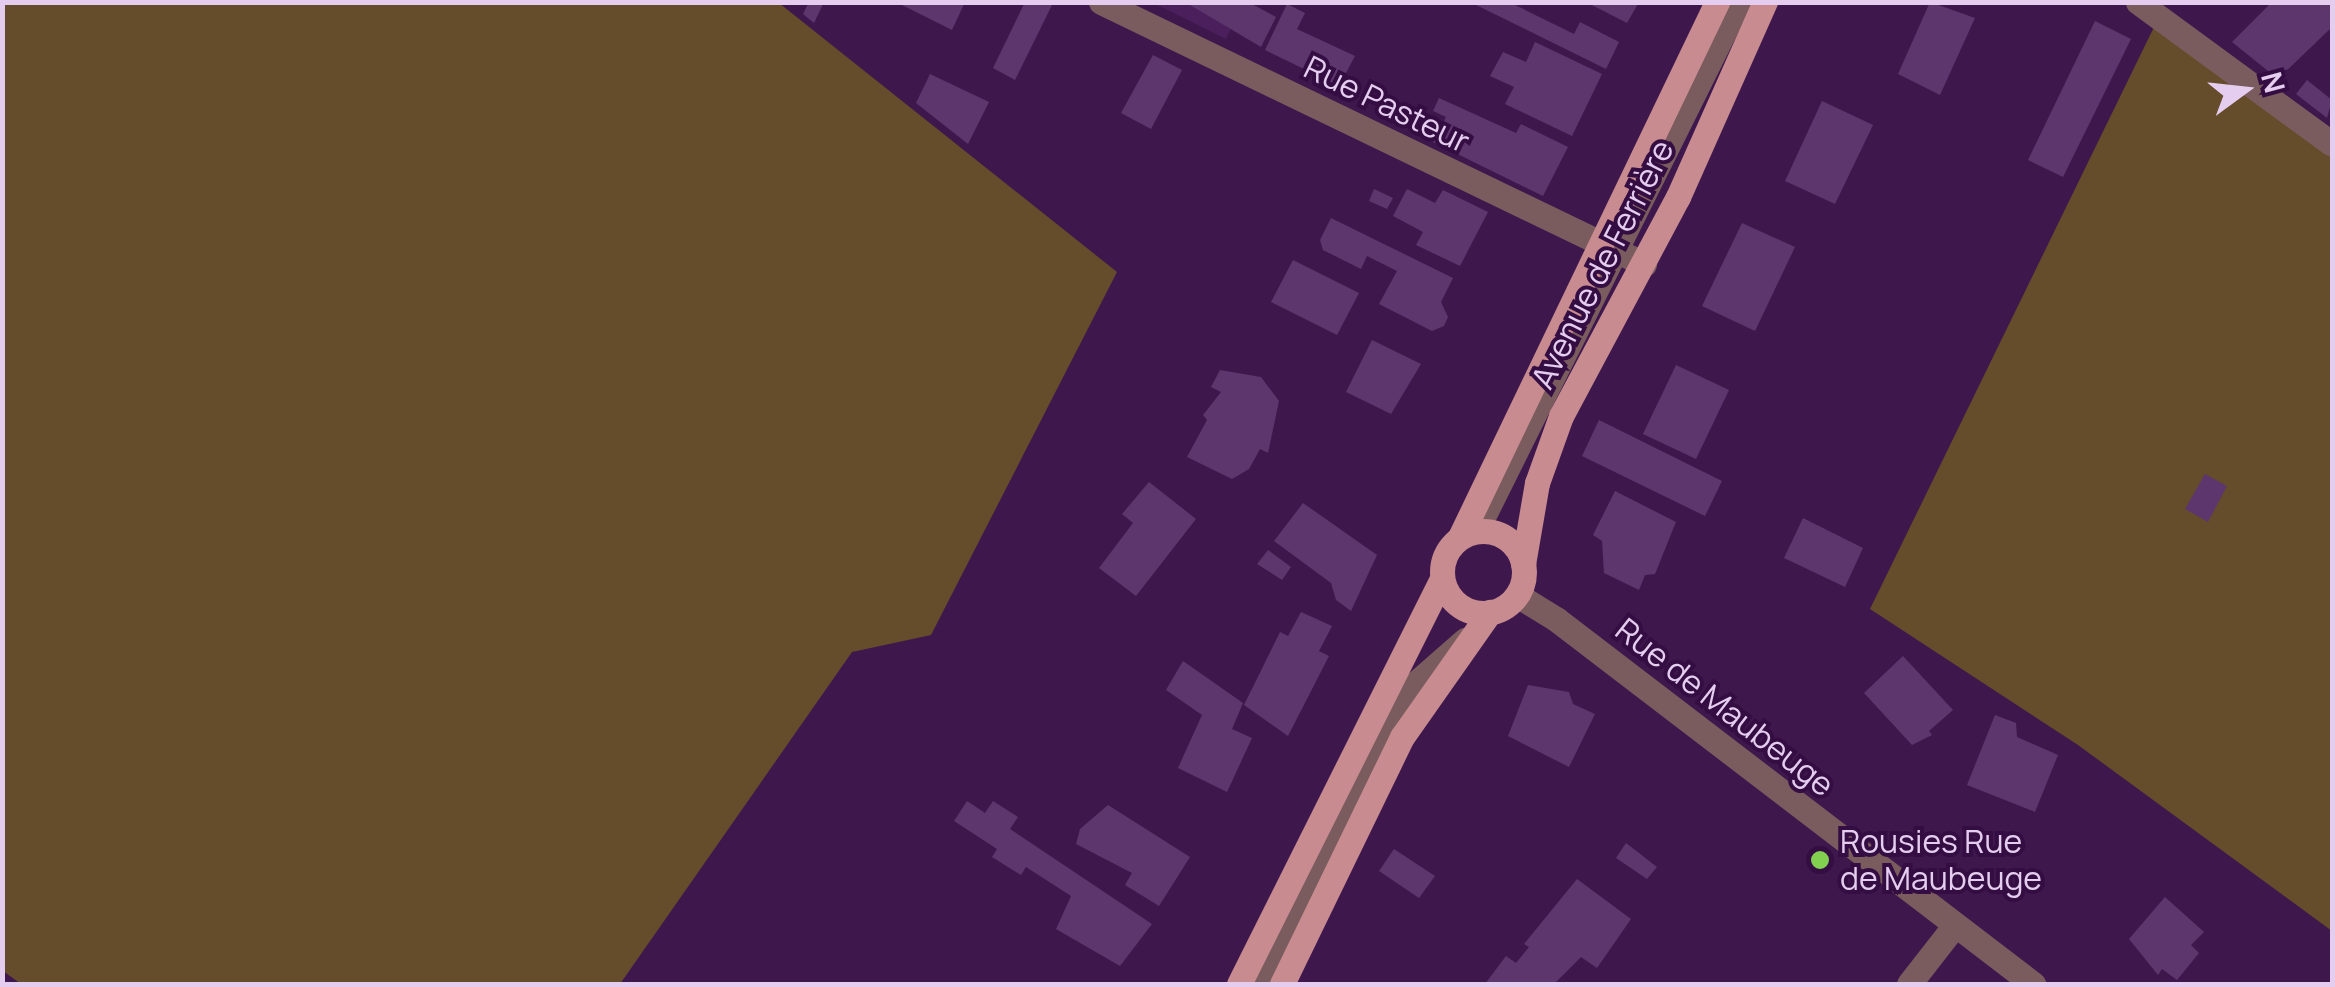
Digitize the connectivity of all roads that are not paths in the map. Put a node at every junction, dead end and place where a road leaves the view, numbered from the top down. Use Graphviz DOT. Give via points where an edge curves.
graph roads {
  1 [pos="1102,2"];
  2 [pos="1717,2"];
  3 [pos="1739,2"];
  4 [pos="1764,2"];
  5 [pos="2138,2"];
  6 [pos="2332,144"];
  7 [pos="1608,246"];
  8 [pos="1644,264"];
  9 [pos="1468,534"];
  10 [pos="1523,564"];
  11 [pos="1442,579"];
  12 [pos="1517,595"];
  13 [pos="1490,612"];
  14 [pos="1466,640"];
  15 [pos="1955,924"];
  16 [pos="1239,984"];
  17 [pos="1260,984"];
  18 [pos="1282,984"];
  19 [pos="1909,984"];
  20 [pos="2034,984"];
  1 -- 7 [label="street, Rue Pasteur"];
  2 -- 7 [label="main road, Avenue de Ferrière"];
  3 -- 7 [label="street"];
  4 -- 8 [label="main road, Avenue de Ferrière"];
  5 -- 6 [label="street"];
  7 -- 8 [label="street, Rue Pasteur"];
  7 -- 9 [label="main road, Avenue de Ferrière"];
  8 -- 10 [label="main road, Avenue de Ferrière" via="1561,416 1537,483"];
  9 -- 10 [label="main road" via="1512,542"];
  9 -- 11 [label="main road" via="1445,556"];
  10 -- 12 [label="main road"];
  11 -- 13 [label="main road" via="1454,602"];
  11 -- 16 [label="main road"];
  12 -- 13 [label="main road"];
  12 -- 15 [label="street, Rue de Maubeuge"];
  13 -- 14 [label="main road"];
  14 -- 17 [label="street" via="1440,656 1400,703"];
  14 -- 18 [label="main road" via="1402,738"];
  15 -- 19 [label="street"];
  15 -- 20 [label="street, Rue de Maubeuge"];
}
